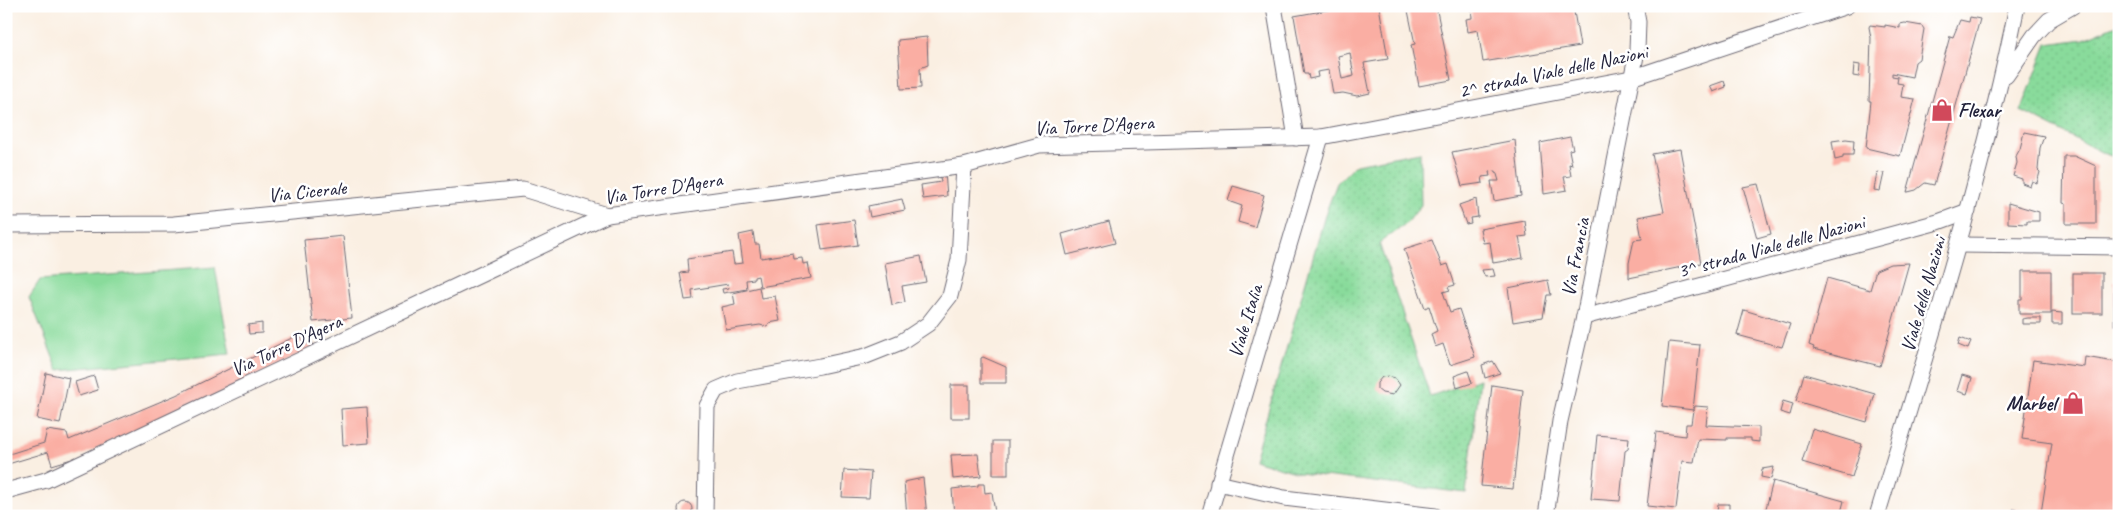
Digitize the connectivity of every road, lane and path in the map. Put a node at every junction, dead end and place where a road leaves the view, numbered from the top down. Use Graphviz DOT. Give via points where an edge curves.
graph roads {
  1 [pos="1274,6"];
  2 [pos="1635,6"];
  3 [pos="1847,6"];
  4 [pos="2017,6"];
  5 [pos="2073,6"];
  6 [pos="1631,78"];
  7 [pos="2002,81"];
  8 [pos="1296,138"];
  9 [pos="1321,138"];
  10 [pos="964,166"];
  11 [pos="1968,211"];
  12 [pos="607,215"];
  13 [pos="6,225"];
  14 [pos="1959,245"];
  15 [pos="2119,247"];
  16 [pos="1584,317"];
  17 [pos="1218,483"];
  18 [pos="6,491"];
  19 [pos="705,516"];
  20 [pos="1209,516"];
  21 [pos="1435,516"];
  22 [pos="1546,516"];
  23 [pos="1877,516"];
  1 -- 8 [label="street"];
  2 -- 6 [label="street, Via Francia" via="1637,51"];
  3 -- 6 [label="street, 2^ strada Viale delle Nazioni"];
  4 -- 7 [label="street, Viale delle Nazioni"];
  5 -- 7 [label="street, Viale delle Nazioni" via="2048,20"];
  6 -- 9 [label="street, 2^ strada Viale delle Nazioni"];
  6 -- 16 [label="street, Via Francia"];
  7 -- 11 [label="street, Viale delle Nazioni"];
  8 -- 9 [label="street, Via Torre D'Agera"];
  8 -- 10 [label="street, Via Torre D'Agera" via="1039,145"];
  9 -- 17 [label="street, Viale Italia"];
  10 -- 12 [label="street, Via Torre D'Agera"];
  10 -- 19 [label="street" via="959,260 950,296 928,324 901,342 866,356 737,381 716,390 707,406"];
  11 -- 14 [label="street, Viale delle Nazioni"];
  11 -- 16 [label="street, 3^ strada Viale delle Nazioni" via="1928,225"];
  12 -- 13 [label="street, Via Cicerale" via="523,189 174,224"];
  12 -- 18 [label="street, Via Torre D'Agera" via="46,480"];
  14 -- 15 [label="street"];
  14 -- 23 [label="street, Viale delle Nazioni"];
  16 -- 22 [label="street, Via Francia" via="1560,421"];
  17 -- 20 [label="street, Viale Italia"];
  17 -- 21 [label="street" via="1284,498"];
}
